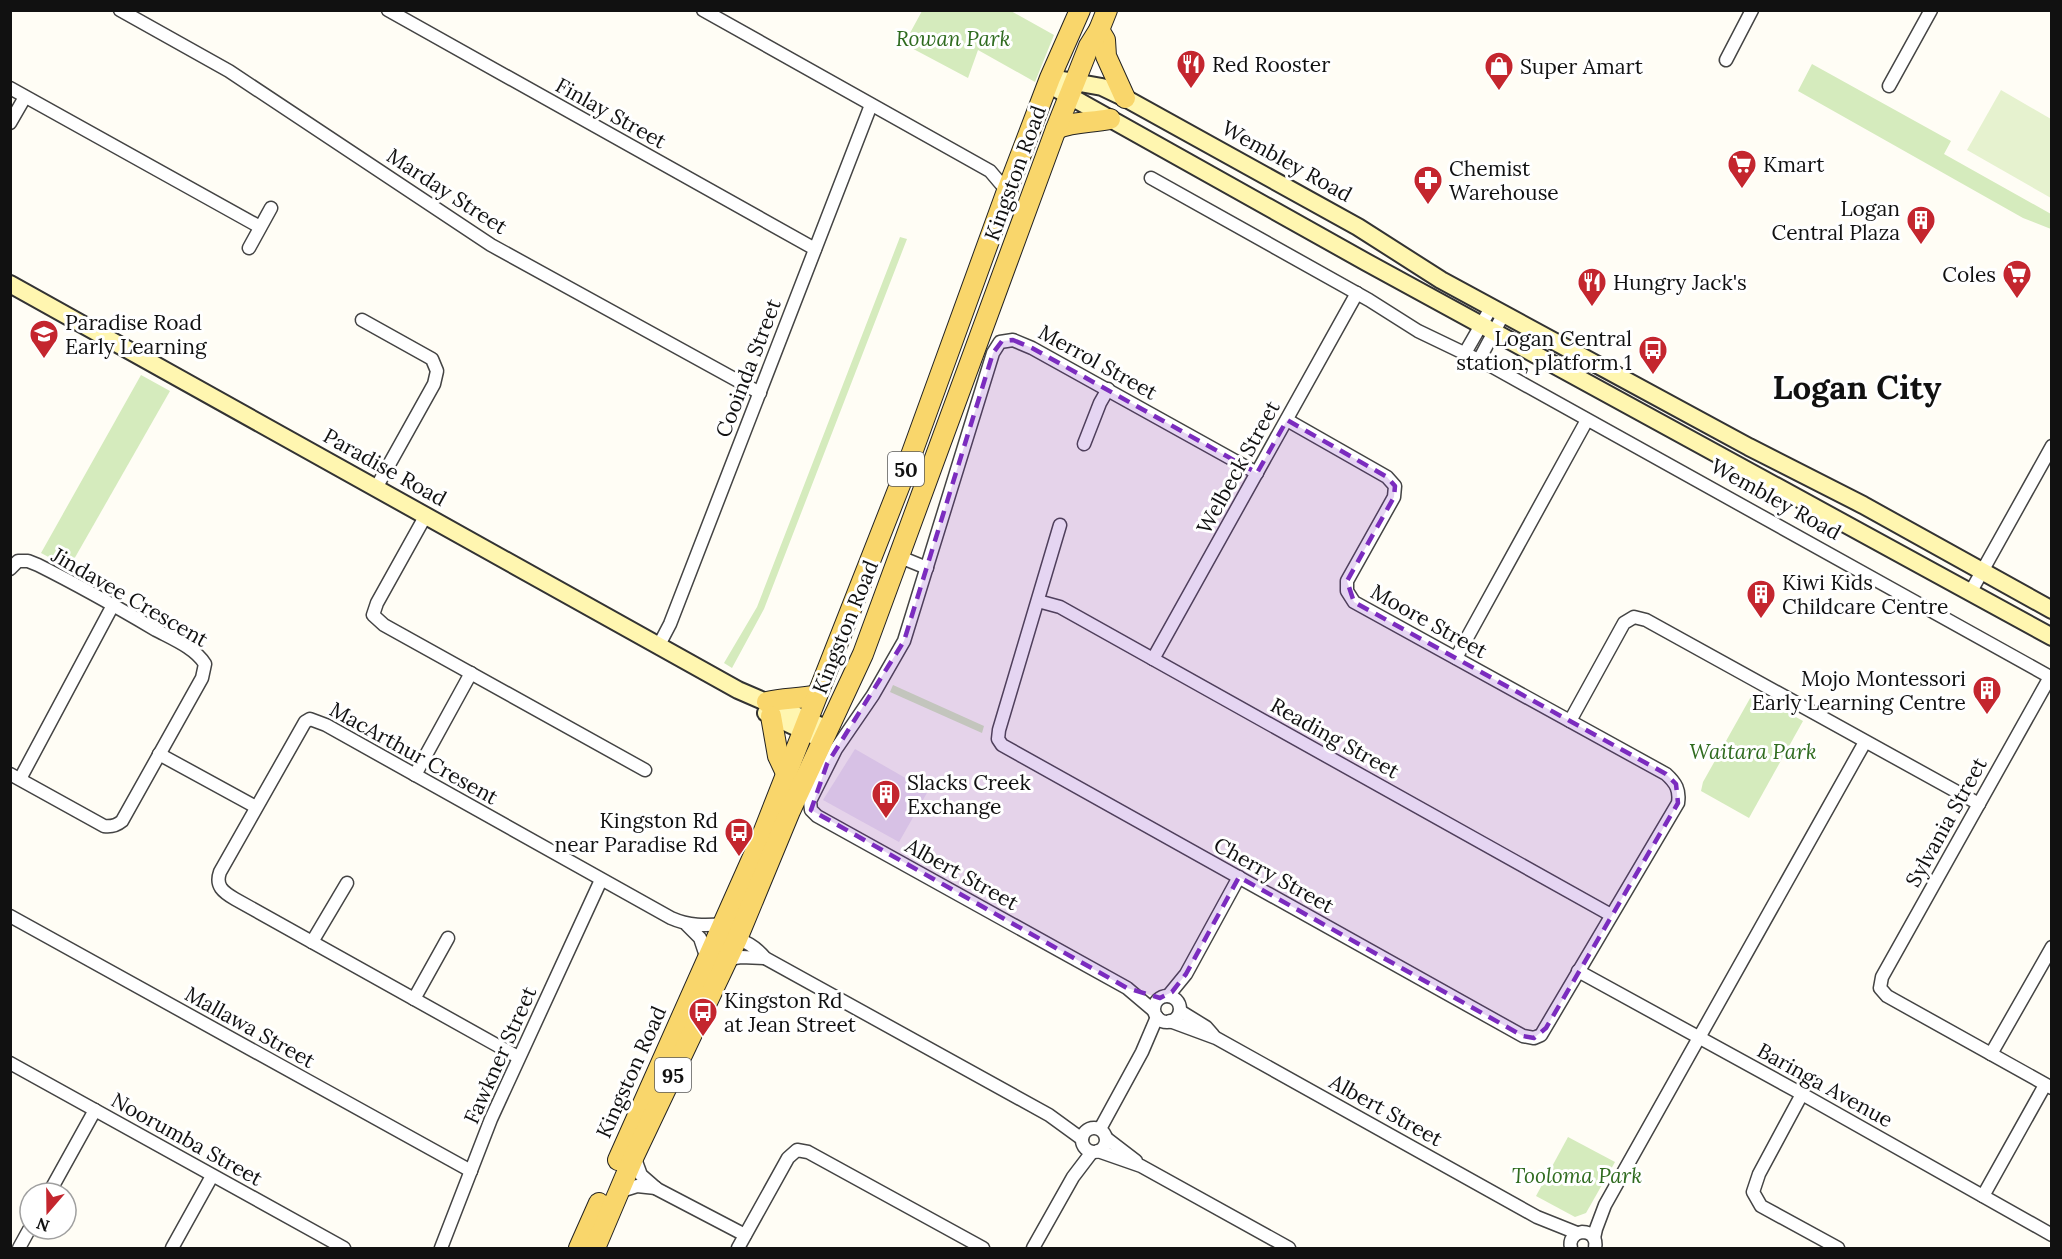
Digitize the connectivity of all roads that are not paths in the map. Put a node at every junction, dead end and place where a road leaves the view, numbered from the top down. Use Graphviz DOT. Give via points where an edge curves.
graph roads {
  1 [pos="120,10"];
  2 [pos="388,10"];
  3 [pos="703,10"];
  4 [pos="1080,10"];
  5 [pos="1107,10"];
  6 [pos="1752,10"];
  7 [pos="1931,10"];
  8 [pos="1099,30"];
  9 [pos="1726,60"];
  10 [pos="1049,81"];
  11 [pos="1889,86"];
  12 [pos="10,88"];
  13 [pos="1072,89"];
  14 [pos="25,97"];
  15 [pos="1125,98"];
  16 [pos="871,105"];
  17 [pos="1110,119"];
  18 [pos="10,123"];
  19 [pos="1056,129"];
  20 [pos="990,171"];
  21 [pos="1014,172"];
  22 [pos="1151,178"];
  23 [pos="1007,191"];
  24 [pos="271,208"];
  25 [pos="260,227"];
  26 [pos="249,248"];
  27 [pos="815,249"];
  28 [pos="10,284"];
  29 [pos="1357,293"];
  30 [pos="1498,310"];
  31 [pos="362,320"];
  32 [pos="1487,328"];
  33 [pos="1465,353"];
  34 [pos="1479,360"];
  35 [pos="1108,389"];
  36 [pos="760,393"];
  37 [pos="1287,420"];
  38 [pos="1587,420"];
  39 [pos="1084,444"];
  40 [pos="2052,446"];
  41 [pos="1257,473"];
  42 [pos="376,488"];
  43 [pos="426,515"];
  44 [pos="1060,525"];
  45 [pos="900,557"];
  46 [pos="14,565"];
  47 [pos="927,568"];
  48 [pos="1982,571"];
  49 [pos="1970,593"];
  50 [pos="1038,601"];
  51 [pos="113,605"];
  52 [pos="2052,610"];
  53 [pos="2052,637"];
  54 [pos="659,645"];
  55 [pos="1456,658"];
  56 [pos="1154,659"];
  57 [pos="471,673"];
  58 [pos="2051,677"];
  59 [pos="817,695"];
  60 [pos="769,709"];
  61 [pos="1570,721"];
  62 [pos="806,726"];
  63 [pos="825,735"];
  64 [pos="1865,742"];
  65 [pos="159,754"];
  66 [pos="645,770"];
  67 [pos="786,773"];
  68 [pos="415,774"];
  69 [pos="15,777"];
  70 [pos="1979,804"];
  71 [pos="256,807"];
  72 [pos="811,810"];
  73 [pos="1239,878"];
  74 [pos="601,880"];
  75 [pos="347,883"];
  76 [pos="1611,915"];
  77 [pos="10,916"];
  78 [pos="724,924"];
  79 [pos="687,925"];
  80 [pos="448,938"];
  81 [pos="737,939"];
  82 [pos="312,942"];
  83 [pos="2052,947"];
  84 [pos="765,957"];
  85 [pos="728,959"];
  86 [pos="708,961"];
  87 [pos="1578,970"];
  88 [pos="1127,988"];
  89 [pos="414,999"];
  90 [pos="1171,1001"];
  91 [pos="1161,1018"];
  92 [pos="1700,1037"];
  93 [pos="1216,1038"];
  94 [pos="1991,1054"];
  95 [pos="518,1057"];
  96 [pos="10,1062"];
  97 [pos="2048,1086"];
  98 [pos="1802,1094"];
  99 [pos="96,1110"];
  100 [pos="1093,1141"];
  101 [pos="634,1156"];
  102 [pos="471,1171"];
  103 [pos="212,1176"];
  104 [pos="57,1181"];
  105 [pos="657,1189"];
  106 [pos="618,1192"];
  107 [pos="1983,1196"];
  108 [pos="1537,1217"];
  109 [pos="2052,1234"];
  110 [pos="745,1235"];
  111 [pos="1589,1238"];
  112 [pos="328,1244"];
  113 [pos="1571,1247"];
  114 [pos="172,1248"];
  115 [pos="344,1248"];
  116 [pos="441,1248"];
  117 [pos="579,1248"];
  118 [pos="595,1248"];
  119 [pos="738,1248"];
  120 [pos="983,1248"];
  121 [pos="1033,1248"];
  122 [pos="1289,1248"];
  123 [pos="1606,1248"];
  124 [pos="1838,1248"];
  1 -- 36 [label="street, Marday Street" via="229,71 492,245"];
  2 -- 27 [label="street, Finlay Street"];
  3 -- 16 [label="street"];
  4 -- 10 [label="main road, Kingston Road"];
  5 -- 8 [label="main road, Kingston Road"];
  6 -- 9 [label="street"];
  7 -- 11 [label="street"];
  8 -- 13 [label="main road, Kingston Road"];
  8 -- 15 [label="main road"];
  10 -- 13 [label="main road, Wembley Road"];
  10 -- 21 [label="main road, Kingston Road / 50"];
  12 -- 14 [label="street"];
  13 -- 15 [label="main road, Wembley Road" via="1102,87"];
  13 -- 17 [label="main road, Wembley Road"];
  13 -- 19 [label="main road, Kingston Road"];
  14 -- 18 [label="street"];
  14 -- 25 [label="street"];
  15 -- 30 [label="main road, Wembley Road"];
  16 -- 20 [label="street"];
  16 -- 27 [label="street, Cooinda Street"];
  17 -- 19 [label="main road" via="1076,122"];
  17 -- 32 [label="main road, Wembley Road"];
  19 -- 45 [label="main road, Kingston Road / 50"];
  20 -- 21 [label="street"];
  20 -- 23 [label="street"];
  21 -- 23 [label="main road, Kingston Road / 50"];
  22 -- 29 [label="street, Wembley Road"];
  23 -- 59 [label="main road, Kingston Road / 50" via="924,421"];
  24 -- 25 [label="street"];
  25 -- 26 [label="street"];
  27 -- 36 [label="street, Cooinda Street"];
  28 -- 42 [label="main road, Paradise Road"];
  29 -- 33 [label="street, Wembley Road" via="1418,331"];
  29 -- 37 [label="street, Welbeck Street"];
  30 -- 32 [label="street"];
  30 -- 48 [label="main road, Wembley Road"];
  31 -- 42 [label="street" via="432,359 437,370 434,384"];
  32 -- 33 [label="street"];
  32 -- 34 [label="street"];
  32 -- 49 [label="main road, Wembley Road"];
  33 -- 34 [label="street, Wembley Road"];
  34 -- 38 [label="street, Wembley Road"];
  35 -- 39 [label="street"];
  35 -- 41 [label="street, Merrol Street"];
  35 -- 47 [label="street, Merrol Street" via="1022,343 1002,341 992,356"];
  36 -- 54 [label="street, Cooinda Street"];
  37 -- 41 [label="street, Welbeck Street"];
  37 -- 55 [label="street, Moore Street" via="1387,477 1395,486 1394,497 1347,581 1347,591 1354,602"];
  38 -- 55 [label="street"];
  38 -- 58 [label="street, Wembley Road"];
  40 -- 48 [label="street"];
  41 -- 56 [label="street, Welbeck Street"];
  42 -- 43 [label="main road, Paradise Road"];
  43 -- 54 [label="main road, Paradise Road"];
  43 -- 57 [label="street" via="373,615 384,625"];
  44 -- 50 [label="street"];
  45 -- 47 [label="street"];
  45 -- 63 [label="main road, Kingston Road / 50" via="863,654"];
  46 -- 51 [label="street, Jindavee Crescent" via="28,561 38,565"];
  47 -- 72 [label="street, Merrol Street" via="901,648 827,764 812,797"];
  48 -- 49 [label="street"];
  48 -- 52 [label="main road, Wembley Road"];
  49 -- 53 [label="main road, Wembley Road"];
  50 -- 56 [label="street, Reading Street" via="1060,607"];
  50 -- 73 [label="street, Cherry Street" via="998,739 1007,749"];
  51 -- 65 [label="street, Jindavee Crescent" via="200,656 205,664 202,678"];
  51 -- 69 [label="street"];
  54 -- 60 [label="main road, Paradise Road"];
  55 -- 61 [label="street, Moore Street"];
  56 -- 76 [label="street, Reading Street"];
  57 -- 66 [label="street"];
  57 -- 68 [label="street"];
  58 -- 70 [label="street, Sylvania Street"];
  59 -- 60 [label="main road" via="781,699"];
  59 -- 62 [label="main road, Kingston Road / 50"];
  60 -- 62 [label="main road, Paradise Road"];
  60 -- 67 [label="main road" via="778,756"];
  61 -- 64 [label="street" via="1624,623 1634,617 1646,620"];
  61 -- 76 [label="street, Moore Street" via="1666,774 1676,784 1679,795 1678,803"];
  62 -- 63 [label="main road, Paradise Road"];
  62 -- 67 [label="main road, Kingston Road / 95"];
  63 -- 81 [label="main road, Kingston Road / 95"];
  64 -- 70 [label="street"];
  64 -- 92 [label="street"];
  65 -- 69 [label="street, Jindavee Crescent" via="123,821 111,827"];
  65 -- 71 [label="street"];
  67 -- 78 [label="main road, Kingston Road / 95"];
  68 -- 71 [label="street, MacArthur Cresent" via="310,719 300,729"];
  68 -- 74 [label="street, MacArthur Cresent"];
  70 -- 94 [label="street, Sylvania Street" via="1882,977 1880,988 1887,996"];
  71 -- 82 [label="street, MacArthur Cresent" via="222,867 218,884 225,894"];
  72 -- 88 [label="street, Albert Street"];
  73 -- 87 [label="street, Cherry Street" via="1522,1036 1534,1038 1546,1028"];
  73 -- 90 [label="street"];
  74 -- 79 [label="street, MacArthur Cresent"];
  74 -- 95 [label="street, Fawkner Street"];
  75 -- 82 [label="street"];
  76 -- 87 [label="street"];
  77 -- 102 [label="street, Mallawa Street"];
  78 -- 79 [label="street, MacArthur Cresent"];
  78 -- 86 [label="main road, Kingston Road / 95"];
  79 -- 86 [label="street, MacArthur Cresent" via="700,938"];
  80 -- 89 [label="street"];
  81 -- 84 [label="street"];
  81 -- 85 [label="main road, Kingston Road / 95"];
  81 -- 86 [label="street" via="727,941 718,957"];
  82 -- 89 [label="street, MacArthur Cresent"];
  83 -- 94 [label="street"];
  84 -- 85 [label="street"];
  84 -- 100 [label="street"];
  85 -- 101 [label="main road, Kingston Road / 95"];
  86 -- 117 [label="main road, Kingston Road / 95"];
  87 -- 92 [label="street, Baringa Avenue"];
  88 -- 90 [label="street, Albert Street"];
  88 -- 91 [label="street, Albert Street"];
  89 -- 95 [label="street, MacArthur Cresent"];
  90 -- 91 [label="street" via="1155,1003"];
  90 -- 91 [label="street" via="1177,1017"];
  90 -- 93 [label="street, Albert Street"];
  91 -- 93 [label="street, Albert Street"];
  91 -- 100 [label="street"];
  92 -- 98 [label="street, Baringa Avenue"];
  92 -- 111 [label="street"];
  93 -- 108 [label="street, Albert Street"];
  94 -- 97 [label="street"];
  95 -- 102 [label="street, Fawkner Street"];
  96 -- 99 [label="street, Noorumba Street"];
  97 -- 107 [label="street"];
  98 -- 107 [label="street, Baringa Avenue"];
  98 -- 124 [label="street" via="1753,1192 1761,1206"];
  99 -- 103 [label="street, Noorumba Street"];
  99 -- 104 [label="street"];
  100 -- 121 [label="street"];
  100 -- 122 [label="street"];
  101 -- 105 [label="street" via="641,1175"];
  101 -- 106 [label="main road, Kingston Road / 95"];
  102 -- 116 [label="street, Fawkner Street"];
  103 -- 112 [label="street, Noorumba Street"];
  103 -- 114 [label="street"];
  105 -- 106 [label="street" via="637,1186"];
  105 -- 110 [label="street"];
  106 -- 118 [label="main road, Kingston Road / 95"];
  107 -- 109 [label="street, Baringa Avenue"];
  108 -- 111 [label="street, Albert Street"];
  108 -- 113 [label="street, Albert Street"];
  110 -- 119 [label="street"];
  110 -- 120 [label="street" via="788,1158 797,1150 808,1152"];
  111 -- 113 [label="street, Albert Street" via="1571,1239"];
  111 -- 123 [label="street, Albert Street"];
  112 -- 115 [label="street, Noorumba Street"];
}
